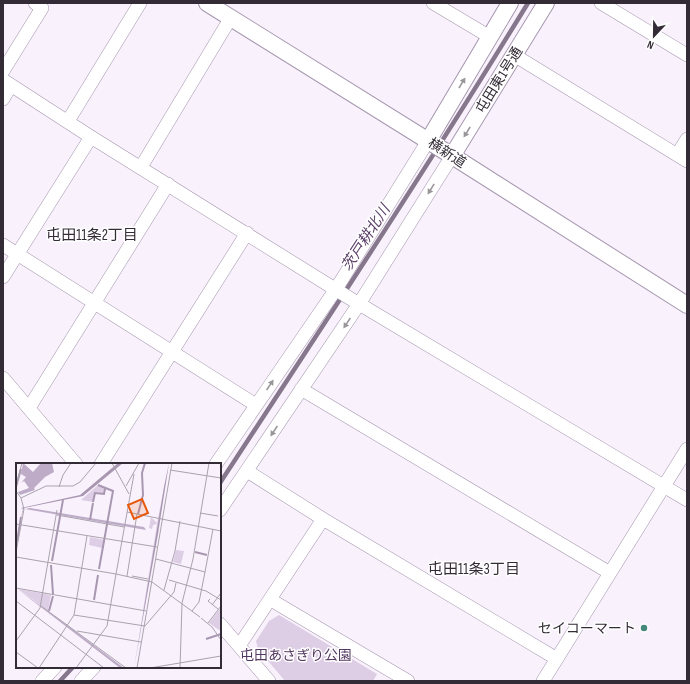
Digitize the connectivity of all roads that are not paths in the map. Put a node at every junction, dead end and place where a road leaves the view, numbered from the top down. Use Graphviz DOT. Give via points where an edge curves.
graph roads {
  1 [pos="35,3"];
  2 [pos="140,3"];
  3 [pos="207,3"];
  4 [pos="433,3"];
  5 [pos="510,3"];
  6 [pos="546,3"];
  7 [pos="601,3"];
  8 [pos="230,19"];
  9 [pos="490,37"];
  10 [pos="514,55"];
  11 [pos="687,55"];
  12 [pos="3,71"];
  13 [pos="7,82"];
  14 [pos="3,99"];
  15 [pos="68,121"];
  16 [pos="91,136"];
  17 [pos="687,139"];
  18 [pos="440,148"];
  19 [pos="682,158"];
  20 [pos="141,167"];
  21 [pos="168,184"];
  22 [pos="247,233"];
  23 [pos="3,245"];
  24 [pos="18,254"];
  25 [pos="3,277"];
  26 [pos="338,290"];
  27 [pos="355,301"];
  28 [pos="95,303"];
  29 [pos="687,304"];
  30 [pos="172,352"];
  31 [pos="3,378"];
  32 [pos="301,389"];
  33 [pos="256,405"];
  34 [pos="28,408"];
  35 [pos="687,449"];
  36 [pos="75,463"];
  37 [pos="102,463"];
  38 [pos="217,463"];
  39 [pos="247,471"];
  40 [pos="664,486"];
  41 [pos="687,500"];
  42 [pos="221,509"];
  43 [pos="324,519"];
  44 [pos="610,573"];
  45 [pos="271,600"];
  46 [pos="221,625"];
  47 [pos="239,646"];
  48 [pos="557,659"];
  49 [pos="53,668"];
  50 [pos="93,668"];
  51 [pos="42,681"];
  52 [pos="81,681"];
  53 [pos="269,681"];
  54 [pos="408,681"];
  55 [pos="543,681"];
  1 -- 12 [label="street" via="42,8"];
  2 -- 15 [label="street"];
  3 -- 8 [label="street, 横新道"];
  4 -- 9 [label="street"];
  5 -- 9 [label="street, 屯田東1号通"];
  6 -- 10 [label="street, 屯田東1号通"];
  7 -- 11 [label="street"];
  8 -- 18 [label="street, 横新道"];
  8 -- 20 [label="street"];
  18 -- 9 [label="street, 屯田東1号通, one-way"];
  10 -- 18 [label="street, 屯田東1号通, one-way"];
  10 -- 19 [label="street"];
  13 -- 14 [label="street"];
  13 -- 15 [label="street"];
  15 -- 16 [label="street"];
  16 -- 20 [label="street"];
  16 -- 24 [label="street"];
  17 -- 19 [label="street"];
  18 -- 26 [label="street"];
  18 -- 27 [label="street, one-way"];
  18 -- 29 [label="street, 横新道"];
  20 -- 21 [label="street"];
  21 -- 22 [label="street"];
  21 -- 28 [label="street"];
  22 -- 26 [label="street"];
  22 -- 30 [label="street"];
  23 -- 24 [label="street"];
  24 -- 25 [label="street"];
  24 -- 28 [label="street"];
  26 -- 27 [label="street"];
  33 -- 26 [label="street, one-way"];
  27 -- 32 [label="street, one-way"];
  27 -- 40 [label="street"];
  28 -- 30 [label="street"];
  28 -- 34 [label="street"];
  30 -- 33 [label="street"];
  30 -- 37 [label="street"];
  31 -- 34 [label="street"];
  32 -- 39 [label="street, one-way"];
  32 -- 44 [label="street"];
  33 -- 38 [label="street"];
  34 -- 36 [label="street"];
  35 -- 40 [label="street"];
  39 -- 42 [label="street"];
  39 -- 43 [label="street"];
  40 -- 41 [label="street"];
  40 -- 44 [label="street"];
  43 -- 45 [label="street"];
  43 -- 48 [label="street"];
  44 -- 48 [label="street"];
  45 -- 47 [label="street"];
  45 -- 54 [label="street"];
  46 -- 47 [label="street"];
  47 -- 53 [label="street"];
  48 -- 55 [label="street"];
  49 -- 51 [label="street"];
  50 -- 52 [label="street"];
}
